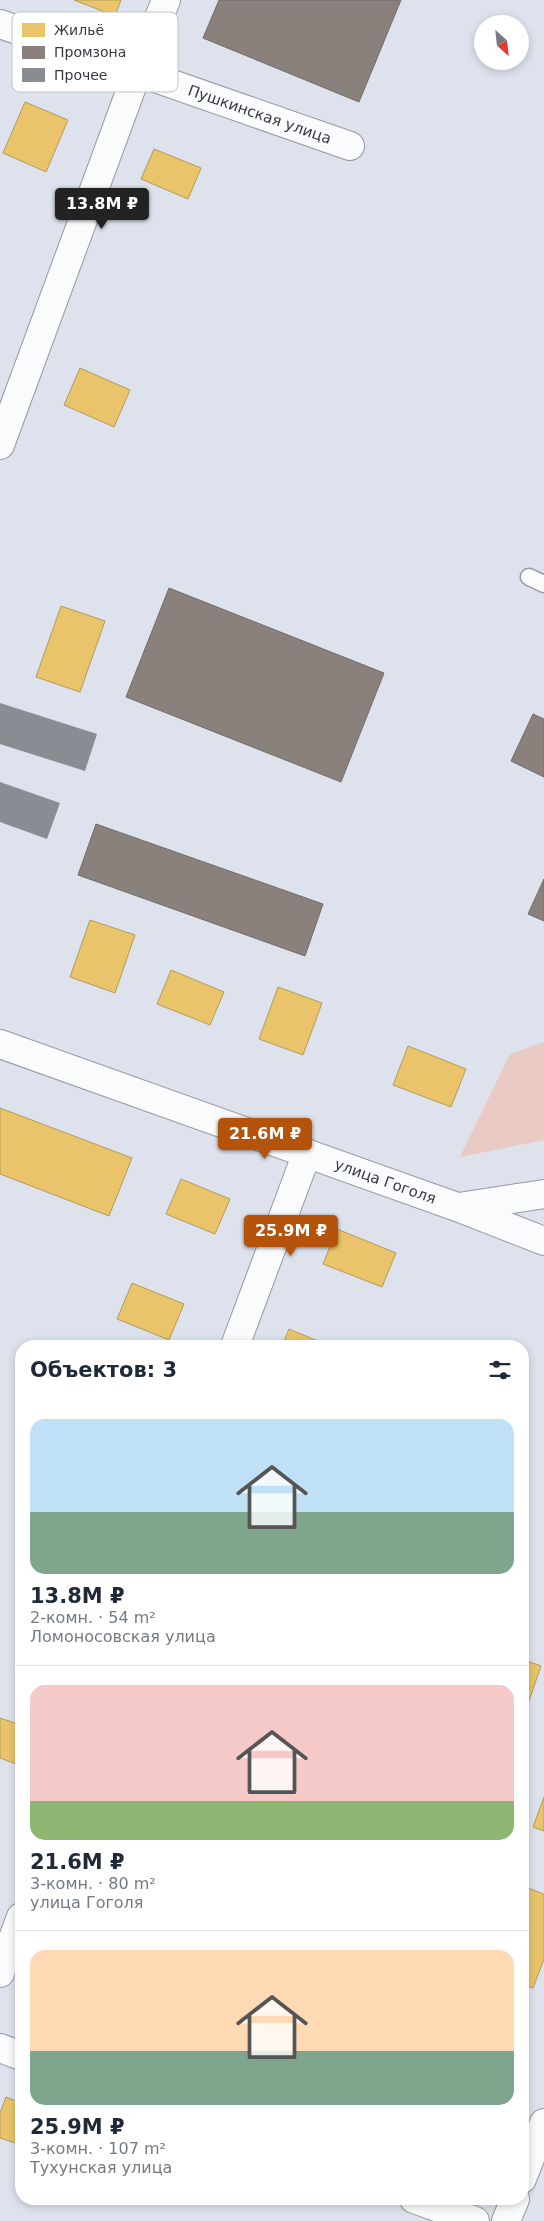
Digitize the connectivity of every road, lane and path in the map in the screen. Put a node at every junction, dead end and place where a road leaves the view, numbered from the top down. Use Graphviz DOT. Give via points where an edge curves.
graph roads {
  1 [pos="166,0"];
  2 [pos="161,12"];
  3 [pos="0,24"];
  4 [pos="12,28"];
  5 [pos="178,87"];
  6 [pos="130,92"];
  7 [pos="350,146"];
  8 [pos="0,445"];
  9 [pos="0,1044"];
  10 [pos="307,1153"];
  11 [pos="544,1194"];
  12 [pos="457,1207"];
  13 [pos="544,1241"];
  14 [pos="237,1340"];
  15 [pos="15,1932"];
  16 [pos="0,1973"];
  17 [pos="0,2048"];
  18 [pos="15,2054"];
  19 [pos="544,2123"];
  20 [pos="529,2161"];
  21 [pos="431,2205"];
  22 [pos="513,2205"];
  23 [pos="475,2221"];
  24 [pos="506,2221"];
  1 -- 2 [label="street"];
  3 -- 4 [label="street, Пушкинская улица"];
  5 -- 7 [label="street, Пушкинская улица"];
  6 -- 8 [label="street"];
  9 -- 10 [label="street, улица Гоголя"];
  10 -- 12 [label="street, улица Гоголя"];
  10 -- 14 [label="street"];
  11 -- 12 [label="street"];
  12 -- 13 [label="street, улица Гоголя"];
  15 -- 16 [label="street"];
  17 -- 18 [label="street"];
  19 -- 20 [label="street"];
  21 -- 23 [label="street"];
  22 -- 24 [label="street"];
}
